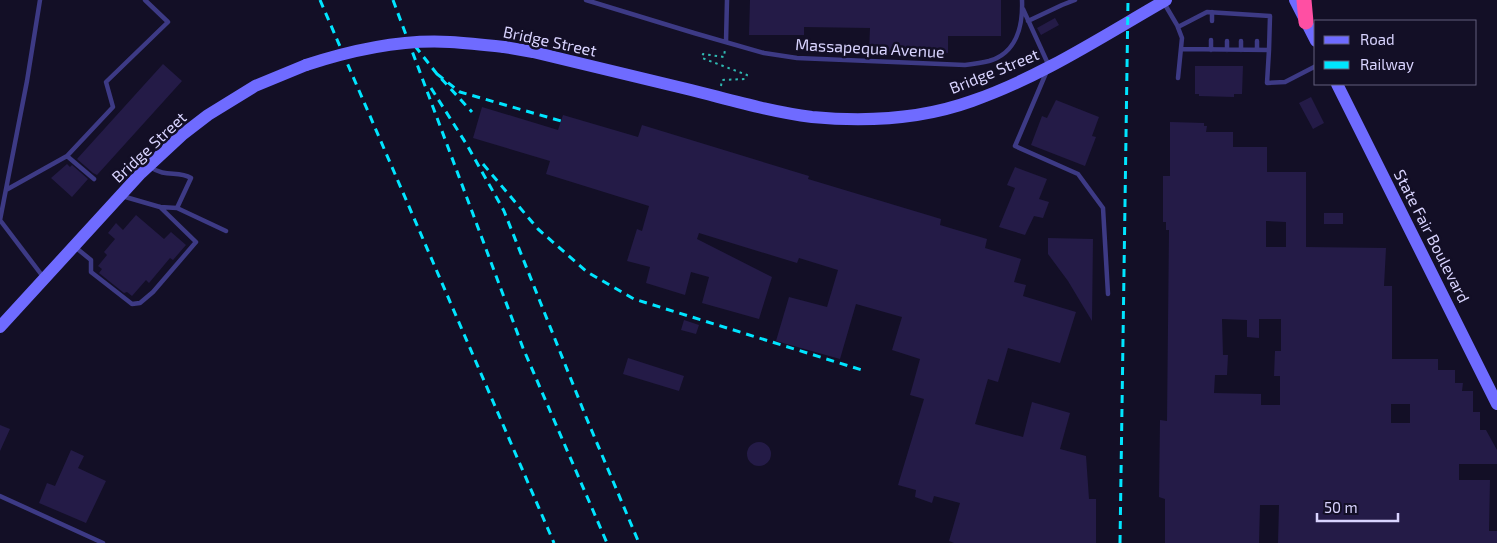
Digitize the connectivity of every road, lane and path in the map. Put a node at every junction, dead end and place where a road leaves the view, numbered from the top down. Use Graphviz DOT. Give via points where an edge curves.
graph roads {
  1 [pos="40,0"];
  2 [pos="145,0"];
  3 [pos="586,0"];
  4 [pos="727,0"];
  5 [pos="1022,0"];
  6 [pos="1075,0"];
  7 [pos="1295,0"];
  8 [pos="1304,0"];
  9 [pos="1165,1"];
  10 [pos="1062,2"];
  11 [pos="1022,8"];
  12 [pos="1212,12"];
  13 [pos="1229,13"];
  14 [pos="1242,14"];
  15 [pos="1258,15"];
  16 [pos="1028,21"];
  17 [pos="1212,21"];
  18 [pos="1228,21"];
  19 [pos="1242,21"];
  20 [pos="1258,22"];
  21 [pos="1306,22"];
  22 [pos="1178,27"];
  23 [pos="1314,37"];
  24 [pos="1211,40"];
  25 [pos="1227,41"];
  26 [pos="1241,41"];
  27 [pos="1257,41"];
  28 [pos="726,42"];
  29 [pos="1181,49"];
  30 [pos="1211,50"];
  31 [pos="1227,50"];
  32 [pos="1241,50"];
  33 [pos="1257,50"];
  34 [pos="1269,50"];
  35 [pos="1049,66"];
  36 [pos="1314,67"];
  37 [pos="1178,78"];
  38 [pos="1338,85"];
  39 [pos="720,97"];
  40 [pos="67,156"];
  41 [pos="148,166"];
  42 [pos="94,179"];
  43 [pos="6,190"];
  44 [pos="120,196"];
  45 [pos="160,207"];
  46 [pos="177,208"];
  47 [pos="226,231"];
  48 [pos="74,246"];
  49 [pos="44,279"];
  50 [pos="1108,294"];
  51 [pos="0,327"];
  52 [pos="1483,375"];
  53 [pos="1497,390"];
  54 [pos="1497,404"];
  55 [pos="0,496"];
  56 [pos="103,543"];
  1 -- 43 [label="lane"];
  2 -- 40 [label="lane" via="168,22 106,82 113,107"];
  3 -- 28 [label="lane, Massapequa Avenue"];
  4 -- 28 [label="lane"];
  5 -- 11 [label="lane"];
  6 -- 10 [label="lane"];
  7 -- 21 [label="main road"];
  8 -- 21 [label="highway"];
  9 -- 22 [label="lane"];
  9 -- 35 [label="main road, Bridge Street"];
  10 -- 16 [label="lane"];
  11 -- 16 [label="lane"];
  11 -- 28 [label="lane, Massapequa Avenue" via="1017,38 1010,47 990,61 966,65 797,58"];
  12 -- 13 [label="lane"];
  12 -- 17 [label="lane"];
  12 -- 22 [label="lane"];
  13 -- 14 [label="lane"];
  13 -- 18 [label="lane"];
  14 -- 15 [label="lane"];
  14 -- 19 [label="lane"];
  15 -- 20 [label="lane"];
  15 -- 34 [label="lane" via="1270,16"];
  16 -- 35 [label="lane"];
  21 -- 23 [label="main road"];
  22 -- 29 [label="lane"];
  24 -- 30 [label="lane"];
  25 -- 31 [label="lane"];
  26 -- 32 [label="lane"];
  27 -- 33 [label="lane"];
  28 -- 39 [label="path" via="724,57 703,54 702,58 747,76 745,80 722,80"];
  29 -- 30 [label="lane"];
  29 -- 37 [label="lane"];
  30 -- 31 [label="lane"];
  31 -- 32 [label="lane"];
  32 -- 33 [label="lane"];
  33 -- 34 [label="lane"];
  34 -- 36 [label="lane" via="1267,82 1286,82"];
  35 -- 39 [label="main road, Bridge Street" via="971,102 893,118 811,116"];
  35 -- 50 [label="lane" via="1015,146 1078,174 1103,208"];
  38 -- 52 [label="main road, State Fair Boulevard"];
  39 -- 41 [label="main road, Bridge Street, bridge" via="504,47 449,42 401,44 336,55 255,86 208,115"];
  40 -- 42 [label="lane"];
  40 -- 43 [label="lane"];
  41 -- 44 [label="main road, Bridge Street"];
  41 -- 46 [label="lane" via="157,172 185,174 191,178"];
  43 -- 49 [label="lane" via="0,220"];
  44 -- 45 [label="lane"];
  44 -- 48 [label="main road, Bridge Street"];
  45 -- 46 [label="lane"];
  45 -- 48 [label="lane" via="196,242 140,303 132,304 91,272 91,260"];
  46 -- 47 [label="lane"];
  48 -- 49 [label="main road, Bridge Street"];
  49 -- 51 [label="main road, Bridge Street"];
  52 -- 53 [label="main road"];
  52 -- 54 [label="main road, State Fair Boulevard"];
  55 -- 56 [label="lane"];
}
